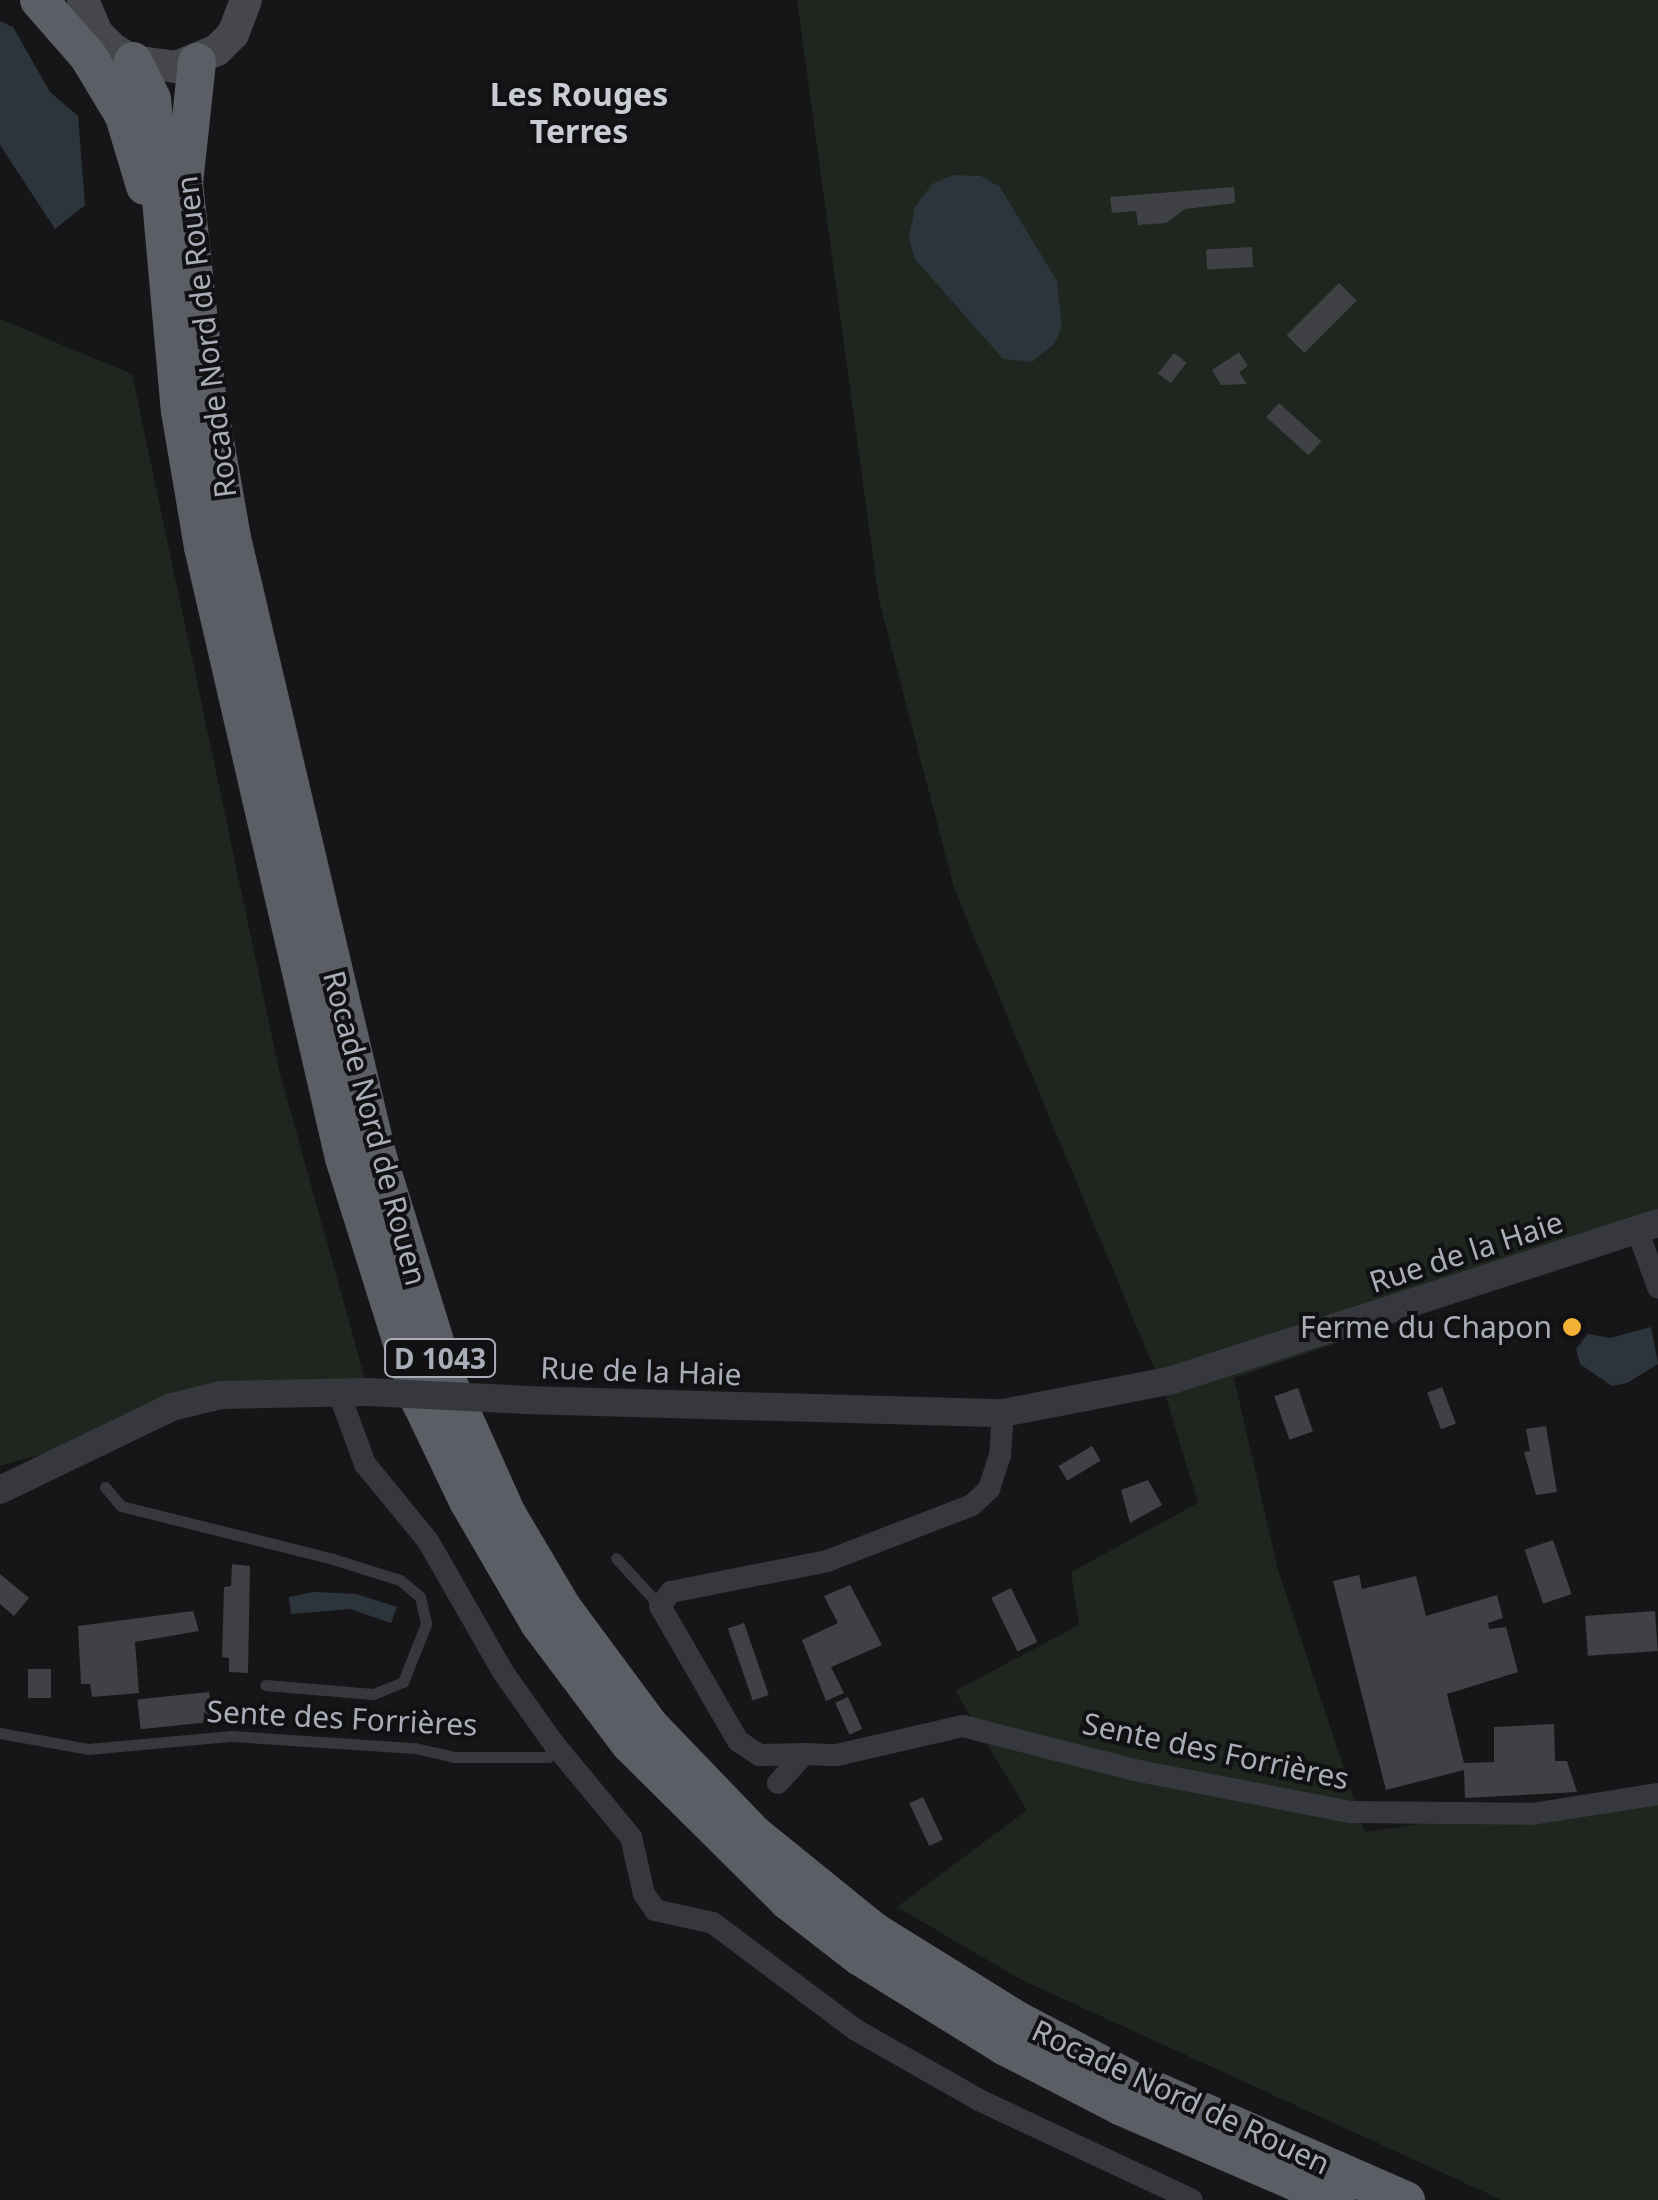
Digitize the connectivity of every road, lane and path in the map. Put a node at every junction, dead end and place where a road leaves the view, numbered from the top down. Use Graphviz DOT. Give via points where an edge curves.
graph roads {
  1 [pos="40,0"];
  2 [pos="84,0"];
  3 [pos="251,4"];
  4 [pos="134,62"];
  5 [pos="196,62"];
  6 [pos="162,242"];
  7 [pos="1648,1228"];
  8 [pos="1658,1287"];
  9 [pos="339,1393"];
  10 [pos="1003,1414"];
  11 [pos="105,1487"];
  12 [pos="0,1490"];
  13 [pos="616,1558"];
  14 [pos="660,1606"];
  15 [pos="265,1685"];
  16 [pos="0,1733"];
  17 [pos="554,1744"];
  18 [pos="804,1754"];
  19 [pos="778,1783"];
  20 [pos="1658,1794"];
  21 [pos="1192,2200"];
  22 [pos="1338,2200"];
  23 [pos="1406,2200"];
  1 -- 6 [label="highway" via="88,56 124,116"];
  2 -- 4 [label="main road" via="97,33"];
  3 -- 5 [label="main road" via="217,50"];
  4 -- 5 [label="main road"];
  4 -- 6 [label="highway, Rocade Nord de Rouen / D 1043" via="152,99"];
  5 -- 23 [label="highway, Rocade Nord de Rouen / D 1043" via="184,183 207,396 232,538 377,1154 448,1380 507,1514 562,1607 650,1726 754,1834 875,1932 1017,2020 1133,2081"];
  6 -- 22 [label="highway, Rocade Nord de Rouen / D 1043" via="203,547 344,1158 421,1403 468,1502 539,1623 681,1800 734,1854 859,1956 1004,2046 1104,2097"];
  7 -- 8 [label="street"];
  7 -- 10 [label="street, Rue de la Haie" via="1172,1380"];
  9 -- 10 [label="street, Rue de la Haie, bridge"];
  9 -- 12 [label="street, Rue de la Haie" via="221,1395 172,1407"];
  9 -- 17 [label="street" via="365,1464 428,1541 503,1672"];
  10 -- 14 [label="street" via="1000,1456 988,1489 972,1504 828,1561 671,1592"];
  11 -- 15 [label="lane" via="121,1506 333,1559 400,1580 420,1597 426,1624 403,1682 373,1694"];
  13 -- 14 [label="lane"];
  14 -- 18 [label="street" via="738,1740 760,1755"];
  16 -- 17 [label="lane, Sente des Forrières" via="88,1749 232,1736 414,1748 455,1757 548,1758"];
  17 -- 21 [label="street" via="631,1837 644,1894 655,1910 713,1923 856,2030 980,2100"];
  18 -- 19 [label="street"];
  18 -- 20 [label="street, Sente des Forrières" via="837,1755 963,1726 1134,1770 1351,1812 1532,1814"];
}
